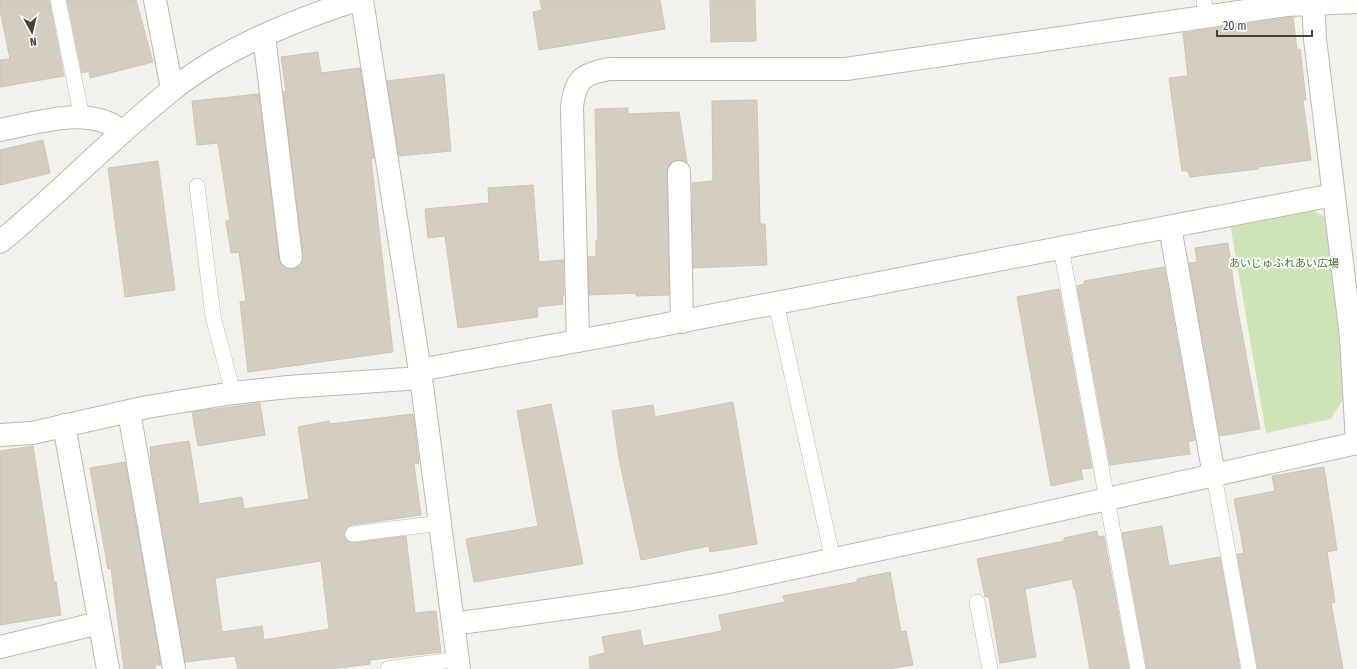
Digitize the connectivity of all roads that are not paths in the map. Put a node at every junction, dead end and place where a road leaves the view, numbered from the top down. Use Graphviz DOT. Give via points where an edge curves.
graph roads {
  1 [pos="58,0"];
  2 [pos="155,0"];
  3 [pos="356,0"];
  4 [pos="362,0"];
  5 [pos="1313,1"];
  6 [pos="1357,2"];
  7 [pos="1205,9"];
  8 [pos="264,36"];
  9 [pos="172,89"];
  10 [pos="82,118"];
  11 [pos="0,130"];
  12 [pos="123,132"];
  13 [pos="679,172"];
  14 [pos="197,186"];
  15 [pos="1333,195"];
  16 [pos="1170,227"];
  17 [pos="0,242"];
  18 [pos="1061,248"];
  19 [pos="291,257"];
  20 [pos="776,303"];
  21 [pos="682,322"];
  22 [pos="578,341"];
  23 [pos="420,374"];
  24 [pos="233,393"];
  25 [pos="129,412"];
  26 [pos="64,426"];
  27 [pos="0,435"];
  28 [pos="1357,443"];
  29 [pos="1214,475"];
  30 [pos="1107,499"];
  31 [pos="440,523"];
  32 [pos="353,534"];
  33 [pos="833,560"];
  34 [pos="977,602"];
  35 [pos="99,623"];
  36 [pos="453,624"];
  37 [pos="0,647"];
  38 [pos="459,664"];
  39 [pos="108,669"];
  40 [pos="174,669"];
  41 [pos="388,669"];
  42 [pos="990,669"];
  43 [pos="1138,669"];
  44 [pos="1250,669"];
  1 -- 10 [label="lane"];
  2 -- 9 [label="street"];
  3 -- 8 [label="street" via="302,18"];
  4 -- 23 [label="street"];
  5 -- 6 [label="street"];
  5 -- 7 [label="street"];
  5 -- 15 [label="street"];
  7 -- 22 [label="street" via="846,69 595,71 582,79 574,90 572,107"];
  8 -- 9 [label="street" via="203,68"];
  8 -- 19 [label="street"];
  9 -- 12 [label="street"];
  10 -- 11 [label="street"];
  10 -- 12 [label="street" via="107,122"];
  12 -- 17 [label="street"];
  13 -- 21 [label="street"];
  14 -- 24 [label="lane" via="213,316"];
  15 -- 16 [label="street"];
  15 -- 28 [label="street" via="1351,337"];
  16 -- 18 [label="street"];
  16 -- 29 [label="street"];
  18 -- 20 [label="street"];
  18 -- 30 [label="lane"];
  20 -- 21 [label="street"];
  20 -- 33 [label="lane"];
  21 -- 22 [label="street"];
  22 -- 23 [label="street"];
  23 -- 24 [label="street"];
  23 -- 31 [label="street"];
  24 -- 25 [label="street"];
  25 -- 26 [label="street"];
  25 -- 40 [label="street"];
  26 -- 27 [label="street" via="32,433"];
  26 -- 35 [label="street"];
  28 -- 29 [label="street"];
  29 -- 30 [label="street"];
  29 -- 44 [label="lane"];
  30 -- 33 [label="street"];
  30 -- 43 [label="lane"];
  31 -- 32 [label="lane"];
  31 -- 36 [label="street"];
  33 -- 36 [label="street" via="654,595"];
  34 -- 42 [label="lane"];
  35 -- 37 [label="street"];
  35 -- 39 [label="street"];
  36 -- 38 [label="street"];
  38 -- 41 [label="lane"];
}
